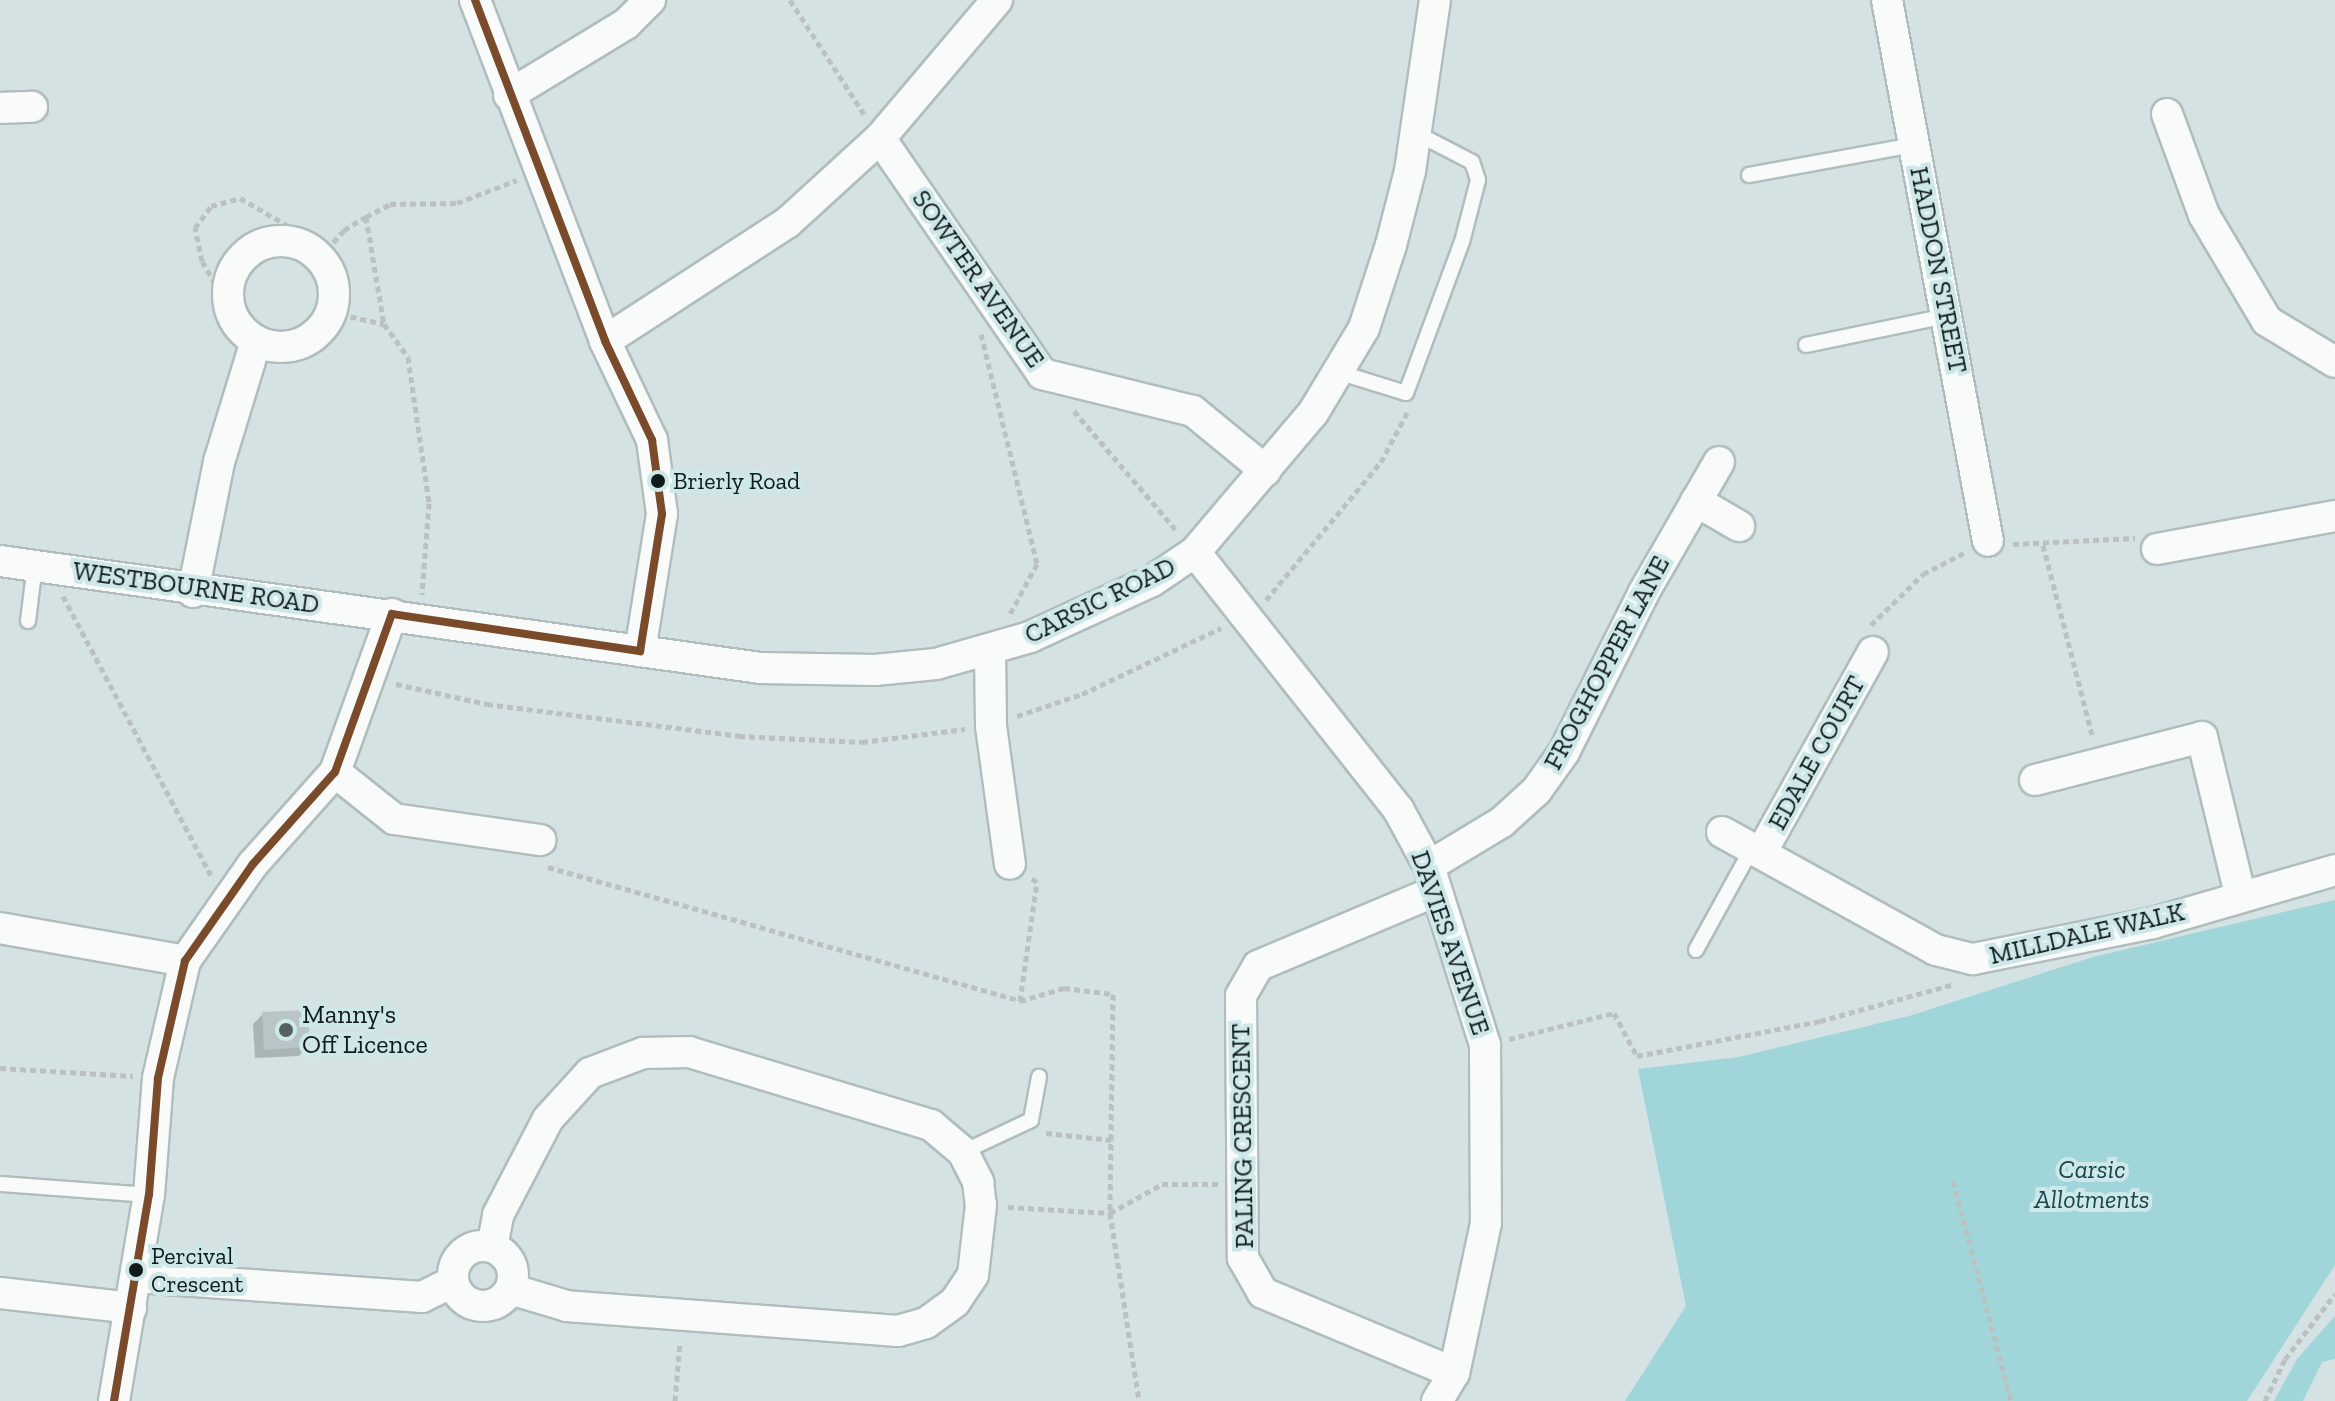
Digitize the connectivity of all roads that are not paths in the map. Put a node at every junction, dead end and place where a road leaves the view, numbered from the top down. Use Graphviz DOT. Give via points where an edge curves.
graph roads {
  1 [pos="475,0"];
  2 [pos="650,0"];
  3 [pos="997,0"];
  4 [pos="1435,0"];
  5 [pos="1887,0"];
  6 [pos="509,95"];
  7 [pos="32,107"];
  8 [pos="0,108"];
  9 [pos="2167,114"];
  10 [pos="1416,133"];
  11 [pos="880,138"];
  12 [pos="1914,145"];
  13 [pos="1749,175"];
  14 [pos="1946,316"];
  15 [pos="256,341"];
  16 [pos="605,341"];
  17 [pos="1806,345"];
  18 [pos="2335,362"];
  19 [pos="1338,372"];
  20 [pos="1719,462"];
  21 [pos="1266,471"];
  22 [pos="1696,501"];
  23 [pos="2335,516"];
  24 [pos="1739,526"];
  25 [pos="1988,541"];
  26 [pos="2157,549"];
  27 [pos="1195,552"];
  28 [pos="0,561"];
  29 [pos="41,566"];
  30 [pos="193,592"];
  31 [pos="405,616"];
  32 [pos="28,621"];
  33 [pos="640,651"];
  34 [pos="990,652"];
  35 [pos="1873,652"];
  36 [pos="335,772"];
  37 [pos="2035,780"];
  38 [pos="1722,832"];
  39 [pos="540,840"];
  40 [pos="1757,851"];
  41 [pos="1010,864"];
  42 [pos="2335,870"];
  43 [pos="1433,878"];
  44 [pos="2240,894"];
  45 [pos="0,928"];
  46 [pos="1696,950"];
  47 [pos="185,961"];
  48 [pos="1039,1077"];
  49 [pos="963,1152"];
  50 [pos="0,1184"];
  51 [pos="149,1195"];
  52 [pos="492,1247"];
  53 [pos="137,1277"];
  54 [pos="453,1282"];
  55 [pos="510,1289"];
  56 [pos="0,1293"];
  57 [pos="131,1308"];
  58 [pos="1454,1373"];
  59 [pos="114,1401"];
  60 [pos="1437,1401"];
  1 -- 6 [label="street"];
  2 -- 6 [label="street" via="626,24"];
  3 -- 11 [label="street"];
  4 -- 10 [label="street, CARSIC ROAD"];
  5 -- 12 [label="street, HADDON STREET"];
  6 -- 16 [label="street"];
  7 -- 8 [label="street"];
  9 -- 18 [label="street" via="2204,215 2267,321"];
  10 -- 19 [label="street, CARSIC ROAD" via="1391,245 1364,328"];
  10 -- 19 [label="lane" via="1472,162 1478,180 1462,242 1406,393"];
  11 -- 16 [label="street" via="787,223"];
  11 -- 21 [label="street, SOWTER AVENUE" via="1042,374 1193,411"];
  12 -- 13 [label="lane"];
  12 -- 14 [label="street, HADDON STREET"];
  14 -- 17 [label="lane"];
  14 -- 25 [label="street, HADDON STREET"];
  15 -- 15 [label="street" via="230,310 232,273 255,247 289,241 322,252 333,283 331,312 323,328 300,343 273,347"];
  15 -- 30 [label="street" via="219,462"];
  16 -- 33 [label="street" via="652,440 662,514"];
  19 -- 21 [label="street, CARSIC ROAD"];
  20 -- 22 [label="street, FROGHOPPER LANE"];
  21 -- 27 [label="street, CARSIC ROAD"];
  22 -- 24 [label="street"];
  22 -- 43 [label="street, FROGHOPPER LANE" via="1564,752 1537,790"];
  23 -- 26 [label="street"];
  27 -- 34 [label="street, CARSIC ROAD" via="1152,581"];
  27 -- 43 [label="street, DAVIES AVENUE" via="1389,797"];
  28 -- 29 [label="street, WESTBOURNE ROAD"];
  29 -- 30 [label="street, WESTBOURNE ROAD"];
  29 -- 32 [label="lane"];
  30 -- 31 [label="street, WESTBOURNE ROAD"];
  31 -- 33 [label="street, CARSIC ROAD"];
  31 -- 36 [label="street"];
  33 -- 34 [label="street, CARSIC ROAD" via="760,668 875,670"];
  34 -- 41 [label="street" via="991,726"];
  35 -- 40 [label="street, EDALE COURT"];
  36 -- 39 [label="street" via="394,819"];
  36 -- 47 [label="street" via="253,864"];
  37 -- 44 [label="street" via="2202,737"];
  38 -- 40 [label="street, MILLDALE WALK"];
  40 -- 44 [label="street, MILLDALE WALK" via="1936,950 1973,959 2153,923"];
  40 -- 46 [label="lane"];
  42 -- 44 [label="street, MILLDALE WALK"];
  43 -- 58 [label="street, DAVIES AVENUE" via="1485,1045 1486,1223"];
  43 -- 58 [label="street, PALING CRESCENT" via="1258,966 1241,996 1243,1258 1263,1293"];
  45 -- 47 [label="street"];
  47 -- 51 [label="street" via="158,1078"];
  48 -- 49 [label="lane" via="1031,1120"];
  49 -- 52 [label="street" via="931,1125 689,1052 643,1053 590,1073 548,1119 498,1215"];
  49 -- 55 [label="street" via="978,1182 981,1205 973,1275 955,1302 926,1323 898,1331 567,1306"];
  50 -- 51 [label="lane"];
  51 -- 53 [label="street"];
  52 -- 54 [label="street" via="463,1253"];
  52 -- 55 [label="street" via="508,1259"];
  53 -- 54 [label="street" via="422,1297"];
  53 -- 57 [label="street"];
  54 -- 55 [label="street" via="463,1298 479,1305 497,1302"];
  56 -- 57 [label="street"];
  57 -- 59 [label="street"];
  58 -- 60 [label="street, DAVIES AVENUE"];
}
